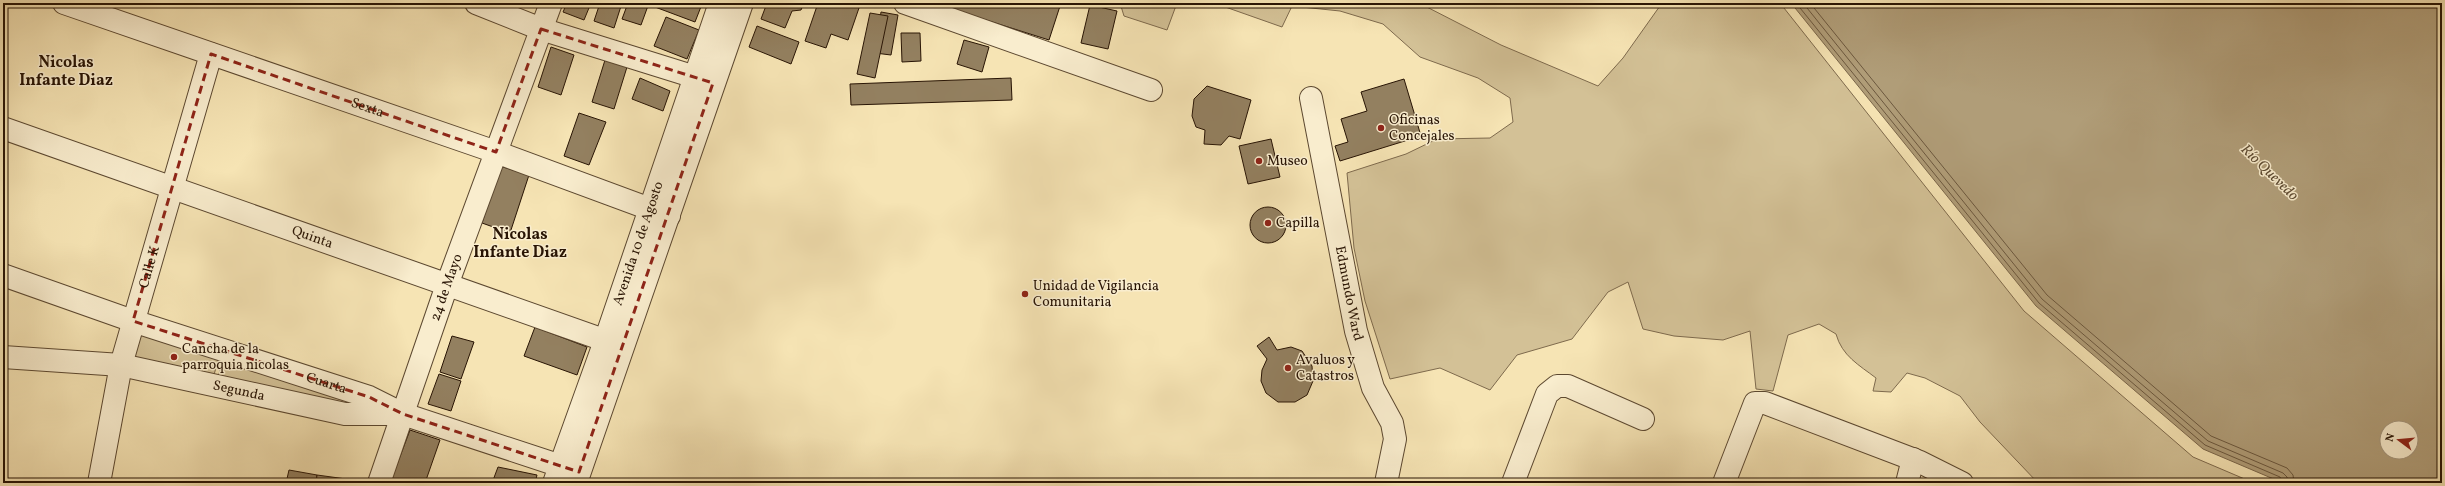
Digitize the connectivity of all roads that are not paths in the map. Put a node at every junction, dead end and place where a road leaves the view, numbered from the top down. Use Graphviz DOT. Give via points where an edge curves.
graph roads {
  1 [pos="64,3"];
  2 [pos="476,3"];
  3 [pos="551,3"];
  4 [pos="720,3"];
  5 [pos="742,3"];
  6 [pos="905,3"];
  7 [pos="541,29"];
  8 [pos="212,54"];
  9 [pos="704,80"];
  10 [pos="1151,90"];
  11 [pos="1311,98"];
  12 [pos="3,128"];
  13 [pos="496,152"];
  14 [pos="172,188"];
  15 [pos="648,210"];
  16 [pos="669,216"];
  17 [pos="3,275"];
  18 [pos="447,285"];
  19 [pos="133,321"];
  20 [pos="613,344"];
  21 [pos="3,357"];
  22 [pos="121,365"];
  23 [pos="403,414"];
  24 [pos="1643,419"];
  25 [pos="1913,459"];
  26 [pos="567,476"];
  27 [pos="99,483"];
  28 [pos="378,483"];
  29 [pos="1386,483"];
  30 [pos="1513,483"];
  31 [pos="1724,483"];
  32 [pos="1907,483"];
  33 [pos="1962,483"];
  1 -- 8 [label="street, Sexta"];
  2 -- 7 [label="street"];
  3 -- 7 [label="street, 24 de Mayo"];
  4 -- 9 [label="street, Avenida 10 de Agosto"];
  5 -- 9 [label="street, Avenida 10 de Agosto"];
  6 -- 10 [label="street"];
  7 -- 9 [label="street"];
  7 -- 13 [label="street, 24 de Mayo"];
  8 -- 13 [label="street, Sexta"];
  8 -- 14 [label="street, Calle K"];
  9 -- 15 [label="street, Avenida 10 de Agosto"];
  9 -- 16 [label="street, Avenida 10 de Agosto"];
  11 -- 29 [label="street, Edmundo Ward" via="1356,331 1373,388 1392,423 1395,439"];
  12 -- 14 [label="street, Quinta"];
  13 -- 15 [label="street, Sexta"];
  13 -- 18 [label="street, 24 de Mayo"];
  14 -- 18 [label="street, Quinta"];
  14 -- 19 [label="street, Calle K"];
  15 -- 16 [label="street, Sexta"];
  15 -- 20 [label="street, Avenida 10 de Agosto"];
  16 -- 20 [label="street, Avenida 10 de Agosto"];
  17 -- 19 [label="street, Cuarta"];
  18 -- 20 [label="street, Quinta"];
  18 -- 23 [label="street, 24 de Mayo"];
  19 -- 22 [label="street, Calle K"];
  19 -- 23 [label="street, Cuarta" via="369,397"];
  20 -- 26 [label="street, Avenida 10 de Agosto"];
  21 -- 22 [label="street, Segunda"];
  22 -- 23 [label="street, Segunda" via="345,414"];
  22 -- 27 [label="street, Calle K"];
  23 -- 26 [label="street, Cuarta"];
  23 -- 28 [label="street, 24 de Mayo"];
  24 -- 30 [label="street" via="1568,386 1557,386 1547,394"];
  25 -- 31 [label="street" via="1765,403 1755,403"];
  25 -- 32 [label="street"];
  25 -- 33 [label="street"];
}
